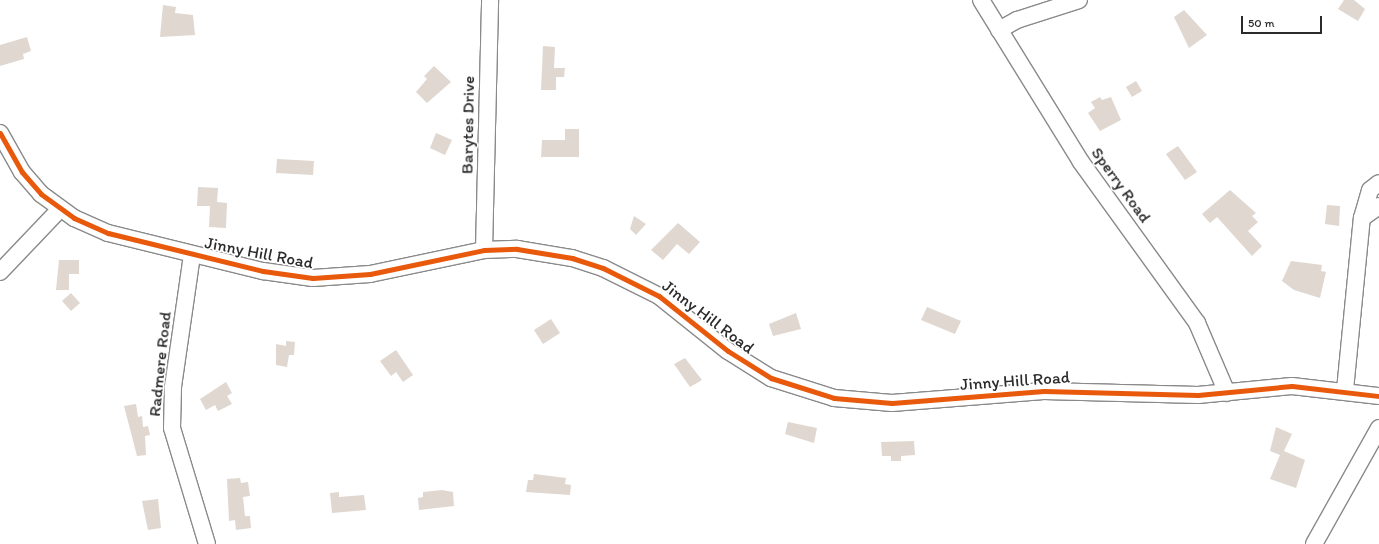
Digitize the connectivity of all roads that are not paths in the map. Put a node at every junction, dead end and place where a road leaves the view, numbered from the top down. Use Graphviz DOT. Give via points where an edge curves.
graph roads {
  1 [pos="490,0"];
  2 [pos="981,0"];
  3 [pos="1079,0"];
  4 [pos="999,30"];
  5 [pos="0,133"];
  6 [pos="1379,183"];
  7 [pos="1379,206"];
  8 [pos="60,210"];
  9 [pos="1362,218"];
  10 [pos="484,250"];
  11 [pos="192,255"];
  12 [pos="0,272"];
  13 [pos="1346,390"];
  14 [pos="1227,393"];
  15 [pos="1379,396"];
  16 [pos="1379,428"];
  17 [pos="207,544"];
  18 [pos="1314,544"];
  1 -- 10 [label="street, Barytes Drive"];
  2 -- 4 [label="street, Sperry Road"];
  3 -- 4 [label="street" via="1018,20"];
  4 -- 14 [label="street, Sperry Road" via="1080,162 1193,317"];
  5 -- 8 [label="street, Jinny Hill Road" via="31,184"];
  6 -- 9 [label="street" via="1370,190"];
  7 -- 9 [label="street"];
  8 -- 11 [label="street, Jinny Hill Road" via="108,232"];
  8 -- 12 [label="street"];
  9 -- 13 [label="street"];
  10 -- 11 [label="street, Jinny Hill Road" via="342,278 290,276"];
  10 -- 14 [label="street, Jinny Hill Road" via="545,252 603,268 659,296 751,367 796,388 834,398 892,403 1044,391 1162,395"];
  11 -- 17 [label="street, Radmere Road" via="173,387 172,428"];
  13 -- 14 [label="street, Jinny Hill Road" via="1292,386"];
  13 -- 15 [label="street, Jinny Hill Road"];
  16 -- 18 [label="street"];
}
